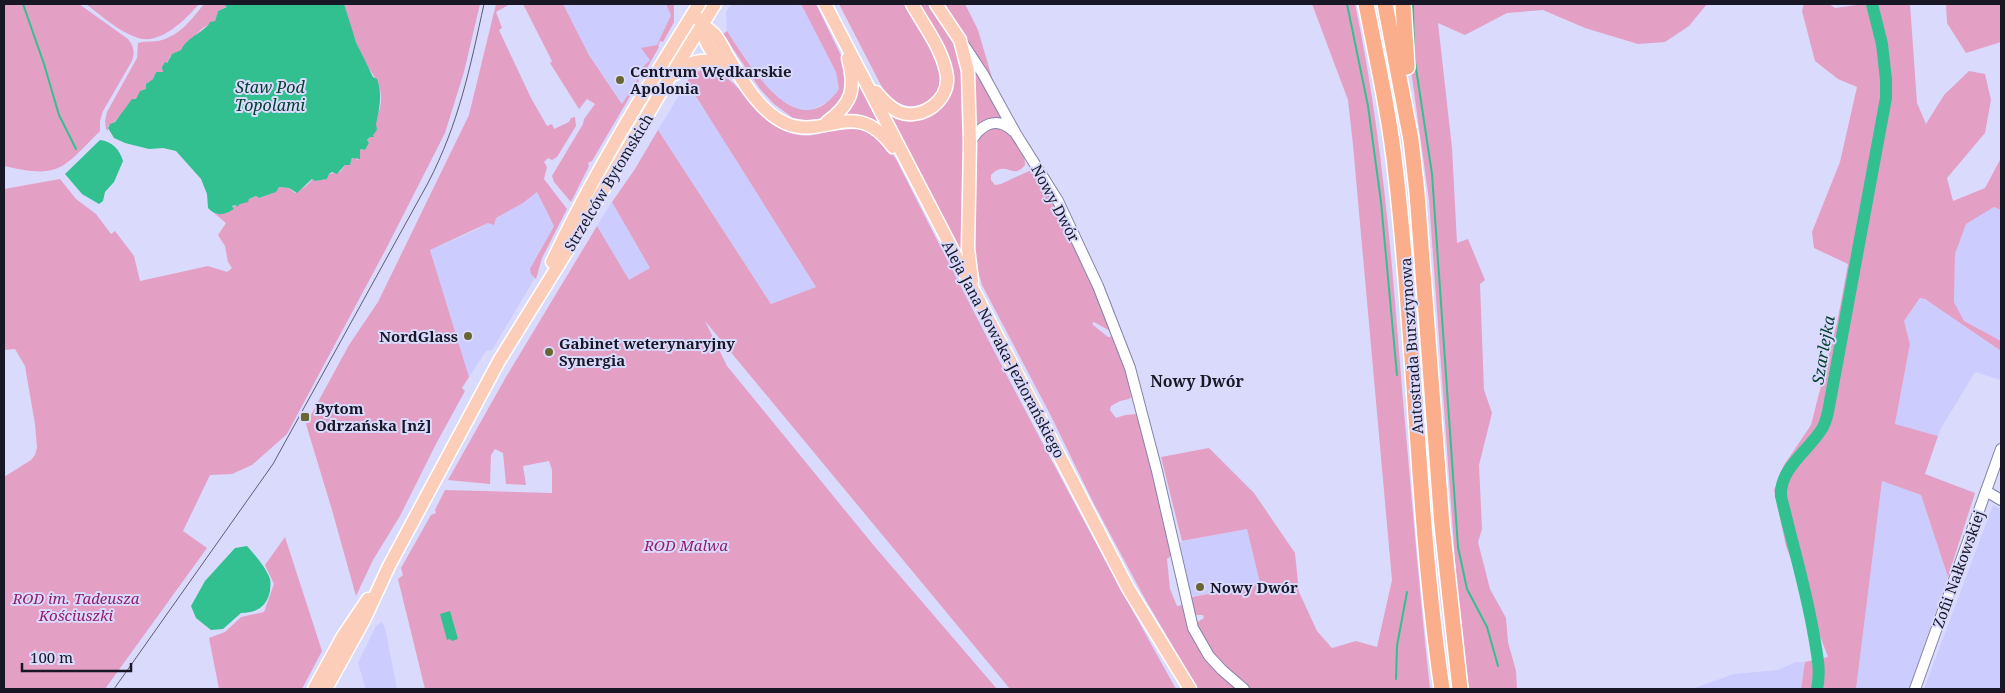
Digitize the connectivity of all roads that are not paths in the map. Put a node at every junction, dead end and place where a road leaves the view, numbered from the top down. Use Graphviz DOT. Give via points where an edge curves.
graph roads {
  1 [pos="717,4"];
  2 [pos="826,4"];
  3 [pos="912,4"];
  4 [pos="936,4"];
  5 [pos="1366,4"];
  6 [pos="1385,4"];
  7 [pos="1404,4"];
  8 [pos="694,6"];
  9 [pos="702,25"];
  10 [pos="956,33"];
  11 [pos="714,34"];
  12 [pos="843,38"];
  13 [pos="723,64"];
  14 [pos="863,77"];
  15 [pos="668,80"];
  16 [pos="742,80"];
  17 [pos="823,124"];
  18 [pos="1016,134"];
  19 [pos="1411,140"];
  20 [pos="970,142"];
  21 [pos="913,174"];
  22 [pos="974,294"];
  23 [pos="531,307"];
  24 [pos="2001,449"];
  25 [pos="1986,491"];
  26 [pos="2001,500"];
  27 [pos="330,679"];
  28 [pos="314,689"];
  29 [pos="318,689"];
  30 [pos="326,689"];
  31 [pos="1190,689"];
  32 [pos="1244,689"];
  33 [pos="1442,689"];
  34 [pos="1460,689"];
  35 [pos="1915,689"];
  1 -- 9 [label="main road, Strzelców Bytomskich"];
  1 -- 11 [label="main road"];
  2 -- 12 [label="main road, Aleja Jana Nowaka-Jeziorańskiego"];
  3 -- 14 [label="main road" via="944,63 947,78 945,91 939,100 921,113 900,112 888,106"];
  4 -- 10 [label="main road"];
  5 -- 33 [label="highway, Autostrada Bursztynowa" via="1383,86 1396,175 1430,604"];
  6 -- 19 [label="highway, Autostrada Bursztynowa"];
  7 -- 19 [label="highway" via="1405,50 1414,118"];
  8 -- 9 [label="main road"];
  8 -- 23 [label="main road, Strzelców Bytomskich" via="571,222"];
  9 -- 11 [label="main road"];
  9 -- 13 [label="main road" via="703,39"];
  9 -- 15 [label="main road, Strzelców Bytomskich"];
  10 -- 18 [label="street, Nowy Dwór" via="984,74"];
  10 -- 20 [label="main road" via="968,71"];
  11 -- 16 [label="main road"];
  12 -- 14 [label="main road, Aleja Jana Nowaka-Jeziorańskiego"];
  12 -- 17 [label="main road" via="850,67 851,95 845,107"];
  13 -- 15 [label="main road" via="712,60 695,61"];
  13 -- 16 [label="main road"];
  14 -- 21 [label="main road, Aleja Jana Nowaka-Jeziorańskiego"];
  15 -- 23 [label="main road, Strzelców Bytomskich"];
  16 -- 17 [label="main road" via="771,114 785,123 805,128"];
  17 -- 21 [label="main road" via="845,120 877,129"];
  18 -- 20 [label="street" via="1008,126 992,124 983,126"];
  18 -- 32 [label="street, Nowy Dwór" via="1058,201 1098,286 1124,352 1157,471 1193,628 1209,656"];
  19 -- 34 [label="highway, Autostrada Bursztynowa" via="1442,525"];
  20 -- 22 [label="main road" via="968,248"];
  21 -- 22 [label="main road, Aleja Jana Nowaka-Jeziorańskiego"];
  22 -- 31 [label="main road, Aleja Jana Nowaka-Jeziorańskiego" via="1128,588"];
  23 -- 27 [label="main road, Strzelców Bytomskich" via="466,421 382,581 355,615"];
  24 -- 25 [label="street, Zofii Nałkowskiej"];
  25 -- 26 [label="street"];
  25 -- 35 [label="street, Zofii Nałkowskiej"];
  27 -- 28 [label="main road, Strzelców Bytomskich"];
  27 -- 29 [label="street"];
  27 -- 30 [label="main road, Strzelców Bytomskich"];
}
